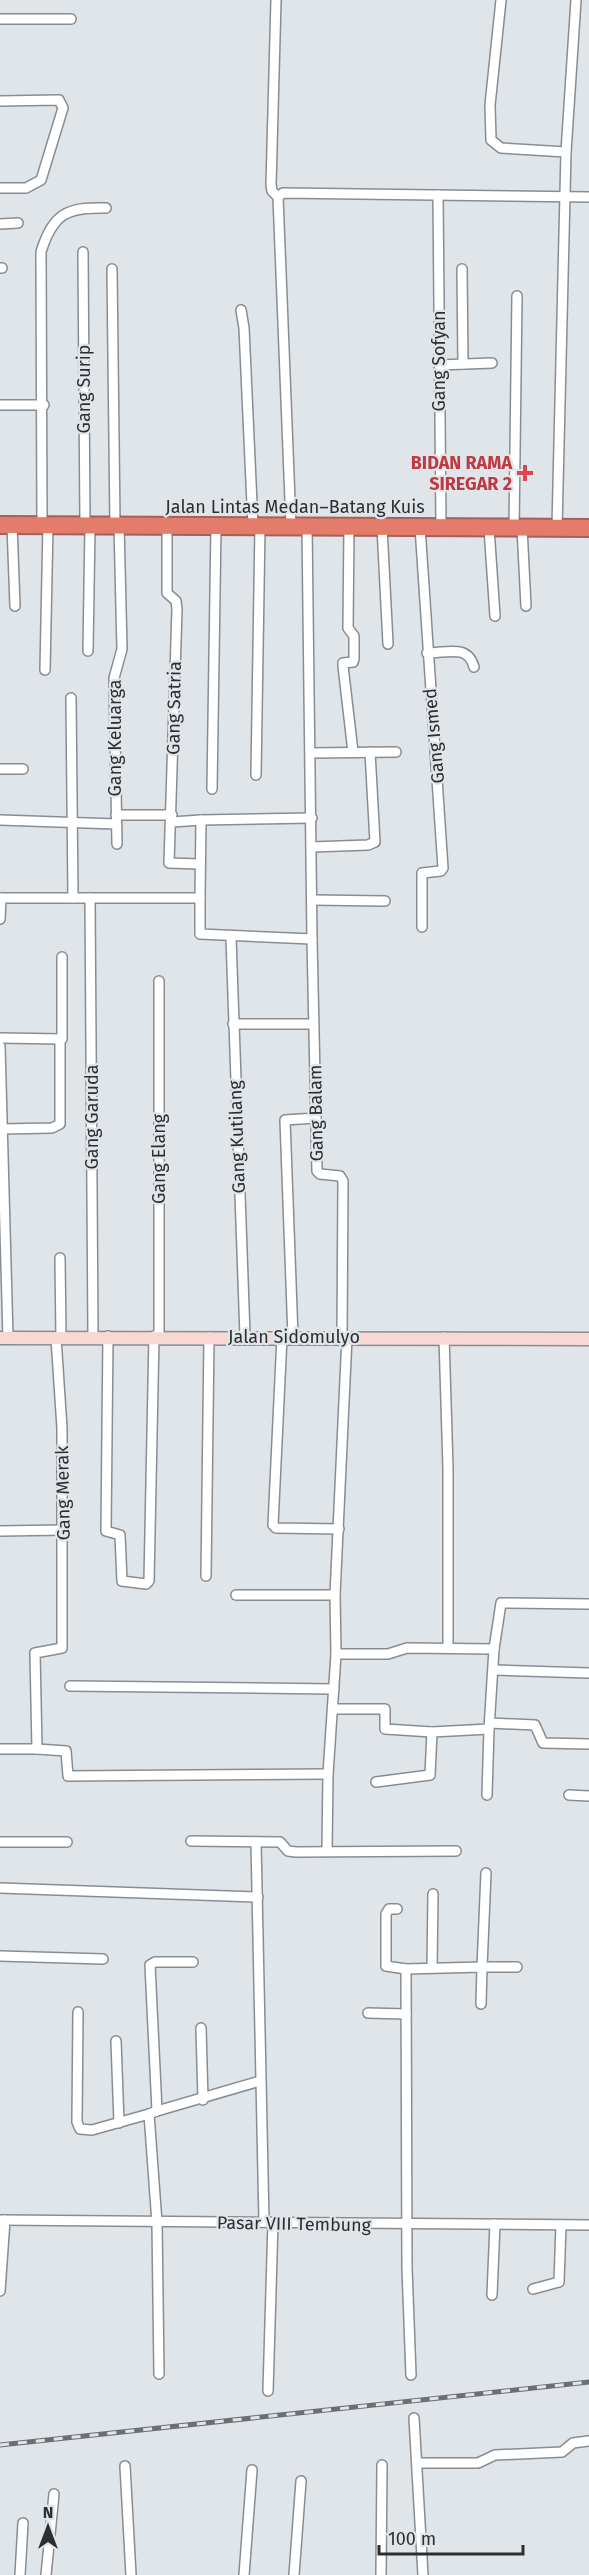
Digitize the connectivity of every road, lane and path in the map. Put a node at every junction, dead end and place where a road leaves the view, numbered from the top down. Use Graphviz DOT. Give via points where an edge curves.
graph roads {
  1 [pos="276,0"];
  2 [pos="501,0"];
  3 [pos="576,0"];
  4 [pos="0,19"];
  5 [pos="71,19"];
  6 [pos="0,100"];
  7 [pos="566,152"];
  8 [pos="0,188"];
  9 [pos="438,195"];
  10 [pos="278,197"];
  11 [pos="566,197"];
  12 [pos="589,197"];
  13 [pos="106,208"];
  14 [pos="0,224"];
  15 [pos="18,224"];
  16 [pos="83,252"];
  17 [pos="112,269"];
  18 [pos="462,269"];
  19 [pos="517,296"];
  20 [pos="241,310"];
  21 [pos="492,363"];
  22 [pos="463,364"];
  23 [pos="439,365"];
  24 [pos="0,405"];
  25 [pos="44,405"];
  26 [pos="6,525"];
  27 [pos="45,525"];
  28 [pos="88,525"];
  29 [pos="117,525"];
  30 [pos="167,525"];
  31 [pos="216,526"];
  32 [pos="256,526"];
  33 [pos="299,526"];
  34 [pos="349,527"];
  35 [pos="382,527"];
  36 [pos="420,527"];
  37 [pos="441,527"];
  38 [pos="489,528"];
  39 [pos="518,528"];
  40 [pos="557,528"];
  41 [pos="589,528"];
  42 [pos="15,606"];
  43 [pos="526,606"];
  44 [pos="495,616"];
  45 [pos="388,644"];
  46 [pos="88,651"];
  47 [pos="427,653"];
  48 [pos="474,667"];
  49 [pos="45,670"];
  50 [pos="71,698"];
  51 [pos="353,752"];
  52 [pos="370,752"];
  53 [pos="396,752"];
  54 [pos="311,753"];
  55 [pos="0,769"];
  56 [pos="23,769"];
  57 [pos="256,775"];
  58 [pos="212,789"];
  59 [pos="172,819"];
  60 [pos="312,819"];
  61 [pos="0,820"];
  62 [pos="116,820"];
  63 [pos="201,820"];
  64 [pos="72,824"];
  65 [pos="117,844"];
  66 [pos="312,847"];
  67 [pos="200,864"];
  68 [pos="0,898"];
  69 [pos="73,898"];
  70 [pos="90,898"];
  71 [pos="200,898"];
  72 [pos="312,900"];
  73 [pos="385,901"];
  74 [pos="0,919"];
  75 [pos="422,927"];
  76 [pos="231,938"];
  77 [pos="312,939"];
  78 [pos="62,957"];
  79 [pos="159,981"];
  80 [pos="232,1024"];
  81 [pos="313,1024"];
  82 [pos="0,1038"];
  83 [pos="60,1040"];
  84 [pos="0,1046"];
  85 [pos="316,1118"];
  86 [pos="1,1129"];
  87 [pos="60,1258"];
  88 [pos="93,1336"];
  89 [pos="108,1336"];
  90 [pos="157,1336"];
  91 [pos="209,1336"];
  92 [pos="245,1336"];
  93 [pos="345,1336"];
  94 [pos="287,1337"];
  95 [pos="444,1337"];
  96 [pos="4,1338"];
  97 [pos="58,1338"];
  98 [pos="589,1339"];
  99 [pos="339,1529"];
  100 [pos="64,1530"];
  101 [pos="0,1531"];
  102 [pos="206,1576"];
  103 [pos="236,1595"];
  104 [pos="334,1595"];
  105 [pos="589,1604"];
  106 [pos="448,1648"];
  107 [pos="494,1648"];
  108 [pos="336,1654"];
  109 [pos="494,1670"];
  110 [pos="589,1673"];
  111 [pos="70,1686"];
  112 [pos="334,1689"];
  113 [pos="333,1709"];
  114 [pos="489,1726"];
  115 [pos="432,1732"];
  116 [pos="589,1744"];
  117 [pos="0,1749"];
  118 [pos="37,1749"];
  119 [pos="328,1774"];
  120 [pos="376,1782"];
  121 [pos="487,1795"];
  122 [pos="570,1796"];
  123 [pos="589,1796"];
  124 [pos="191,1841"];
  125 [pos="0,1842"];
  126 [pos="68,1842"];
  127 [pos="256,1842"];
  128 [pos="327,1851"];
  129 [pos="456,1851"];
  130 [pos="486,1873"];
  131 [pos="0,1888"];
  132 [pos="433,1894"];
  133 [pos="258,1897"];
  134 [pos="397,1909"];
  135 [pos="0,1956"];
  136 [pos="103,1959"];
  137 [pos="193,1962"];
  138 [pos="482,1967"];
  139 [pos="517,1967"];
  140 [pos="432,1968"];
  141 [pos="406,1969"];
  142 [pos="481,2004"];
  143 [pos="78,2012"];
  144 [pos="368,2013"];
  145 [pos="406,2014"];
  146 [pos="201,2028"];
  147 [pos="116,2041"];
  148 [pos="260,2080"];
  149 [pos="203,2100"];
  150 [pos="153,2113"];
  151 [pos="119,2123"];
  152 [pos="2,2220"];
  153 [pos="268,2222"];
  154 [pos="157,2223"];
  155 [pos="495,2224"];
  156 [pos="407,2225"];
  157 [pos="561,2225"];
  158 [pos="589,2225"];
  159 [pos="533,2289"];
  160 [pos="0,2290"];
  161 [pos="492,2295"];
  162 [pos="159,2374"];
  163 [pos="411,2375"];
  164 [pos="268,2391"];
  165 [pos="414,2418"];
  166 [pos="588,2441"];
  167 [pos="418,2463"];
  168 [pos="382,2464"];
  169 [pos="125,2466"];
  170 [pos="252,2470"];
  171 [pos="301,2481"];
  172 [pos="54,2494"];
  173 [pos="23,2523"];
  174 [pos="20,2575"];
  175 [pos="46,2575"];
  176 [pos="131,2575"];
  177 [pos="244,2575"];
  178 [pos="294,2575"];
  179 [pos="381,2575"];
  180 [pos="423,2575"];
  1 -- 10 [label="street, Gang Balam" via="271,185"];
  2 -- 7 [label="street" via="490,105 491,140 501,148"];
  3 -- 7 [label="street"];
  4 -- 5 [label="street"];
  6 -- 8 [label="street" via="59,100 63,108 41,180 32,187"];
  7 -- 11 [label="street"];
  9 -- 10 [label="street" via="283,193"];
  9 -- 11 [label="street"];
  9 -- 23 [label="street, Gang Sofyan"];
  10 -- 33 [label="street, Gang Balam"];
  11 -- 12 [label="street"];
  11 -- 40 [label="street"];
  13 -- 25 [label="street" via="67,211 43,244"];
  14 -- 15 [label="street"];
  16 -- 28 [label="street, Gang Surip"];
  17 -- 29 [label="street, Gang Keluarga"];
  18 -- 22 [label="street"];
  19 -- 39 [label="street"];
  20 -- 32 [label="street"];
  21 -- 22 [label="street"];
  22 -- 23 [label="street"];
  23 -- 37 [label="street, Gang Sofyan"];
  24 -- 25 [label="street"];
  25 -- 27 [label="street"];
  26 -- 27 [label="highway, Jalan Lintas Medan–Batang Kuis"];
  26 -- 42 [label="street"];
  27 -- 28 [label="highway, Jalan Lintas Medan–Batang Kuis"];
  27 -- 49 [label="street"];
  28 -- 29 [label="highway, Jalan Lintas Medan–Batang Kuis"];
  28 -- 46 [label="street, Gang Surip"];
  29 -- 30 [label="highway, Jalan Lintas Medan–Batang Kuis"];
  29 -- 62 [label="street, Gang Keluarga" via="122,649 114,678"];
  30 -- 31 [label="highway, Jalan Lintas Medan–Batang Kuis"];
  30 -- 59 [label="street, Gang Satria" via="167,593 177,609"];
  31 -- 32 [label="highway, Jalan Lintas Medan–Batang Kuis"];
  31 -- 58 [label="street"];
  32 -- 33 [label="highway, Jalan Lintas Medan–Batang Kuis"];
  32 -- 57 [label="street"];
  33 -- 34 [label="highway, Jalan Lintas Medan–Batang Kuis"];
  33 -- 54 [label="street, Gang Balam"];
  34 -- 35 [label="highway, Jalan Lintas Medan–Batang Kuis"];
  34 -- 51 [label="street" via="348,627 354,636 354,659 343,666"];
  35 -- 36 [label="highway, Jalan Lintas Medan–Batang Kuis"];
  35 -- 45 [label="street"];
  36 -- 37 [label="highway, Jalan Lintas Medan–Batang Kuis"];
  36 -- 47 [label="street, Gang Ismed"];
  37 -- 38 [label="highway, Jalan Lintas Medan–Batang Kuis"];
  38 -- 39 [label="highway, Jalan Lintas Medan–Batang Kuis"];
  38 -- 44 [label="street"];
  39 -- 40 [label="highway, Jalan Lintas Medan–Batang Kuis"];
  39 -- 43 [label="street"];
  40 -- 41 [label="highway, Jalan Lintas Medan–Batang Kuis"];
  47 -- 48 [label="street" via="466,652"];
  47 -- 75 [label="street, Gang Ismed" via="443,868 422,873"];
  50 -- 64 [label="street"];
  51 -- 52 [label="street"];
  51 -- 54 [label="street"];
  52 -- 53 [label="street"];
  52 -- 66 [label="street" via="375,842"];
  54 -- 60 [label="street, Gang Balam"];
  55 -- 56 [label="street"];
  59 -- 62 [label="street"];
  59 -- 63 [label="street"];
  59 -- 67 [label="street, Gang Satria" via="170,863"];
  60 -- 63 [label="street"];
  60 -- 66 [label="street, Gang Balam"];
  61 -- 64 [label="street"];
  62 -- 64 [label="street"];
  62 -- 65 [label="street, Gang Keluarga"];
  63 -- 67 [label="street"];
  64 -- 69 [label="street"];
  66 -- 72 [label="street, Gang Balam"];
  67 -- 71 [label="street"];
  68 -- 69 [label="street"];
  68 -- 74 [label="street"];
  69 -- 70 [label="street"];
  70 -- 71 [label="street"];
  70 -- 88 [label="street, Gang Garuda"];
  71 -- 76 [label="street" via="199,934"];
  72 -- 73 [label="street"];
  72 -- 77 [label="street, Gang Balam"];
  76 -- 77 [label="street"];
  76 -- 80 [label="street, Gang Kutilang"];
  77 -- 81 [label="street, Gang Balam"];
  78 -- 83 [label="street"];
  79 -- 90 [label="street, Gang Elang"];
  80 -- 81 [label="street"];
  80 -- 92 [label="street, Gang Kutilang"];
  81 -- 85 [label="street, Gang Balam"];
  82 -- 83 [label="street"];
  83 -- 86 [label="street" via="60,1124 52,1128"];
  84 -- 86 [label="street"];
  85 -- 93 [label="street, Gang Balam" via="318,1173 340,1176 343,1181"];
  85 -- 94 [label="street" via="285,1120"];
  86 -- 96 [label="street"];
  87 -- 97 [label="street, Gang Merak"];
  88 -- 89 [label="street, Jalan Sidomulyo"];
  88 -- 97 [label="street, Jalan Sidomulyo"];
  89 -- 90 [label="street, Jalan Sidomulyo"];
  89 -- 90 [label="street, Gang Elang" via="106,1531 120,1535 122,1581 148,1583"];
  90 -- 91 [label="street, Jalan Sidomulyo"];
  91 -- 92 [label="street, Jalan Sidomulyo"];
  91 -- 102 [label="street"];
  92 -- 94 [label="street, Jalan Sidomulyo"];
  93 -- 94 [label="street, Jalan Sidomulyo"];
  93 -- 95 [label="street, Jalan Sidomulyo"];
  93 -- 99 [label="street"];
  94 -- 99 [label="street" via="273,1525"];
  95 -- 98 [label="street, Jalan Sidomulyo"];
  95 -- 106 [label="street"];
  96 -- 97 [label="street, Jalan Sidomulyo"];
  97 -- 100 [label="street, Gang Merak"];
  99 -- 104 [label="street"];
  100 -- 101 [label="street"];
  100 -- 118 [label="street, Gang Merak" via="62,1648 35,1653"];
  103 -- 104 [label="street"];
  104 -- 108 [label="street"];
  105 -- 107 [label="street" via="501,1603"];
  106 -- 107 [label="street"];
  106 -- 108 [label="street"];
  107 -- 109 [label="street"];
  108 -- 112 [label="street"];
  109 -- 110 [label="street"];
  109 -- 114 [label="street"];
  111 -- 112 [label="street"];
  112 -- 113 [label="street"];
  113 -- 115 [label="street" via="385,1709 385,1730"];
  113 -- 119 [label="street"];
  114 -- 115 [label="street"];
  114 -- 116 [label="street" via="535,1725 543,1743"];
  114 -- 121 [label="street"];
  115 -- 120 [label="street" via="430,1775"];
  117 -- 118 [label="street"];
  118 -- 119 [label="street" via="66,1751 68,1776"];
  119 -- 128 [label="street"];
  122 -- 123 [label="street"];
  124 -- 127 [label="street"];
  125 -- 126 [label="street"];
  127 -- 128 [label="street" via="280,1842 288,1851"];
  127 -- 133 [label="street"];
  128 -- 129 [label="street"];
  130 -- 138 [label="street"];
  131 -- 133 [label="street"];
  132 -- 140 [label="street"];
  133 -- 148 [label="street"];
  134 -- 141 [label="street" via="389,1909 386,1914 386,1964"];
  135 -- 136 [label="street"];
  137 -- 150 [label="street" via="150,1965"];
  138 -- 139 [label="street"];
  138 -- 140 [label="street"];
  138 -- 142 [label="street"];
  140 -- 141 [label="street"];
  141 -- 145 [label="street"];
  143 -- 151 [label="street" via="76,2122 80,2129 92,2130"];
  144 -- 145 [label="street"];
  145 -- 156 [label="street"];
  146 -- 149 [label="street"];
  147 -- 151 [label="street"];
  148 -- 149 [label="street"];
  148 -- 153 [label="street"];
  149 -- 150 [label="street"];
  150 -- 151 [label="street"];
  150 -- 154 [label="street"];
  152 -- 154 [label="street, Pasar VIII Tembung"];
  152 -- 160 [label="street"];
  153 -- 154 [label="street, Pasar VIII Tembung"];
  153 -- 156 [label="street, Pasar VIII Tembung"];
  153 -- 164 [label="street"];
  154 -- 162 [label="street"];
  155 -- 156 [label="street, Pasar VIII Tembung"];
  155 -- 157 [label="street, Pasar VIII Tembung"];
  155 -- 161 [label="street"];
  156 -- 163 [label="street"];
  157 -- 158 [label="street, Pasar VIII Tembung"];
  157 -- 159 [label="street" via="559,2282"];
  165 -- 167 [label="street"];
  166 -- 167 [label="street" via="573,2443 562,2452 495,2455 478,2463"];
  167 -- 180 [label="street"];
  168 -- 179 [label="street"];
  169 -- 176 [label="street"];
  170 -- 177 [label="street"];
  171 -- 178 [label="street"];
  172 -- 175 [label="street"];
  173 -- 174 [label="street"];
}
